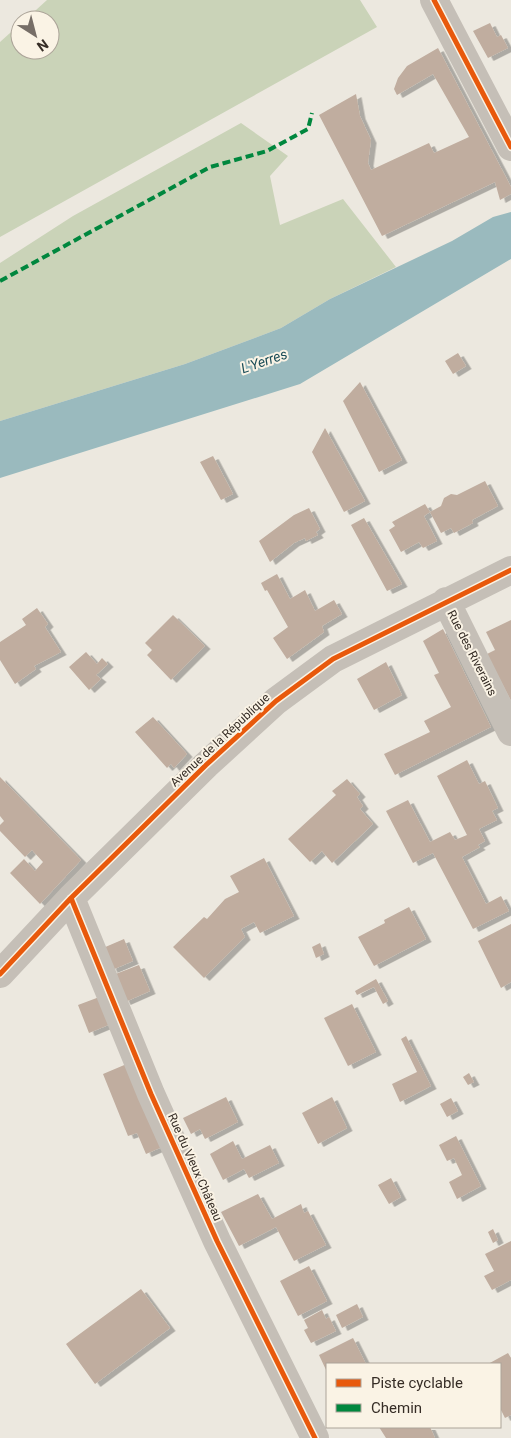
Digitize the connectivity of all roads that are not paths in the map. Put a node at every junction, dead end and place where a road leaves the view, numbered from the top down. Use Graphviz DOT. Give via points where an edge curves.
graph roads {
  1 [pos="438,5"];
  2 [pos="511,147"];
  3 [pos="511,570"];
  4 [pos="446,601"];
  5 [pos="511,732"];
  6 [pos="71,898"];
  7 [pos="0,974"];
  8 [pos="316,1438"];
  1 -- 2 [label="street"];
  3 -- 4 [label="street, Avenue de la République"];
  4 -- 5 [label="street, Rue des Riverains"];
  4 -- 6 [label="street, Avenue de la République" via="333,659 276,701"];
  6 -- 7 [label="street, Avenue de la République"];
  6 -- 8 [label="street, Rue du Vieux Château" via="154,1103"];
}
